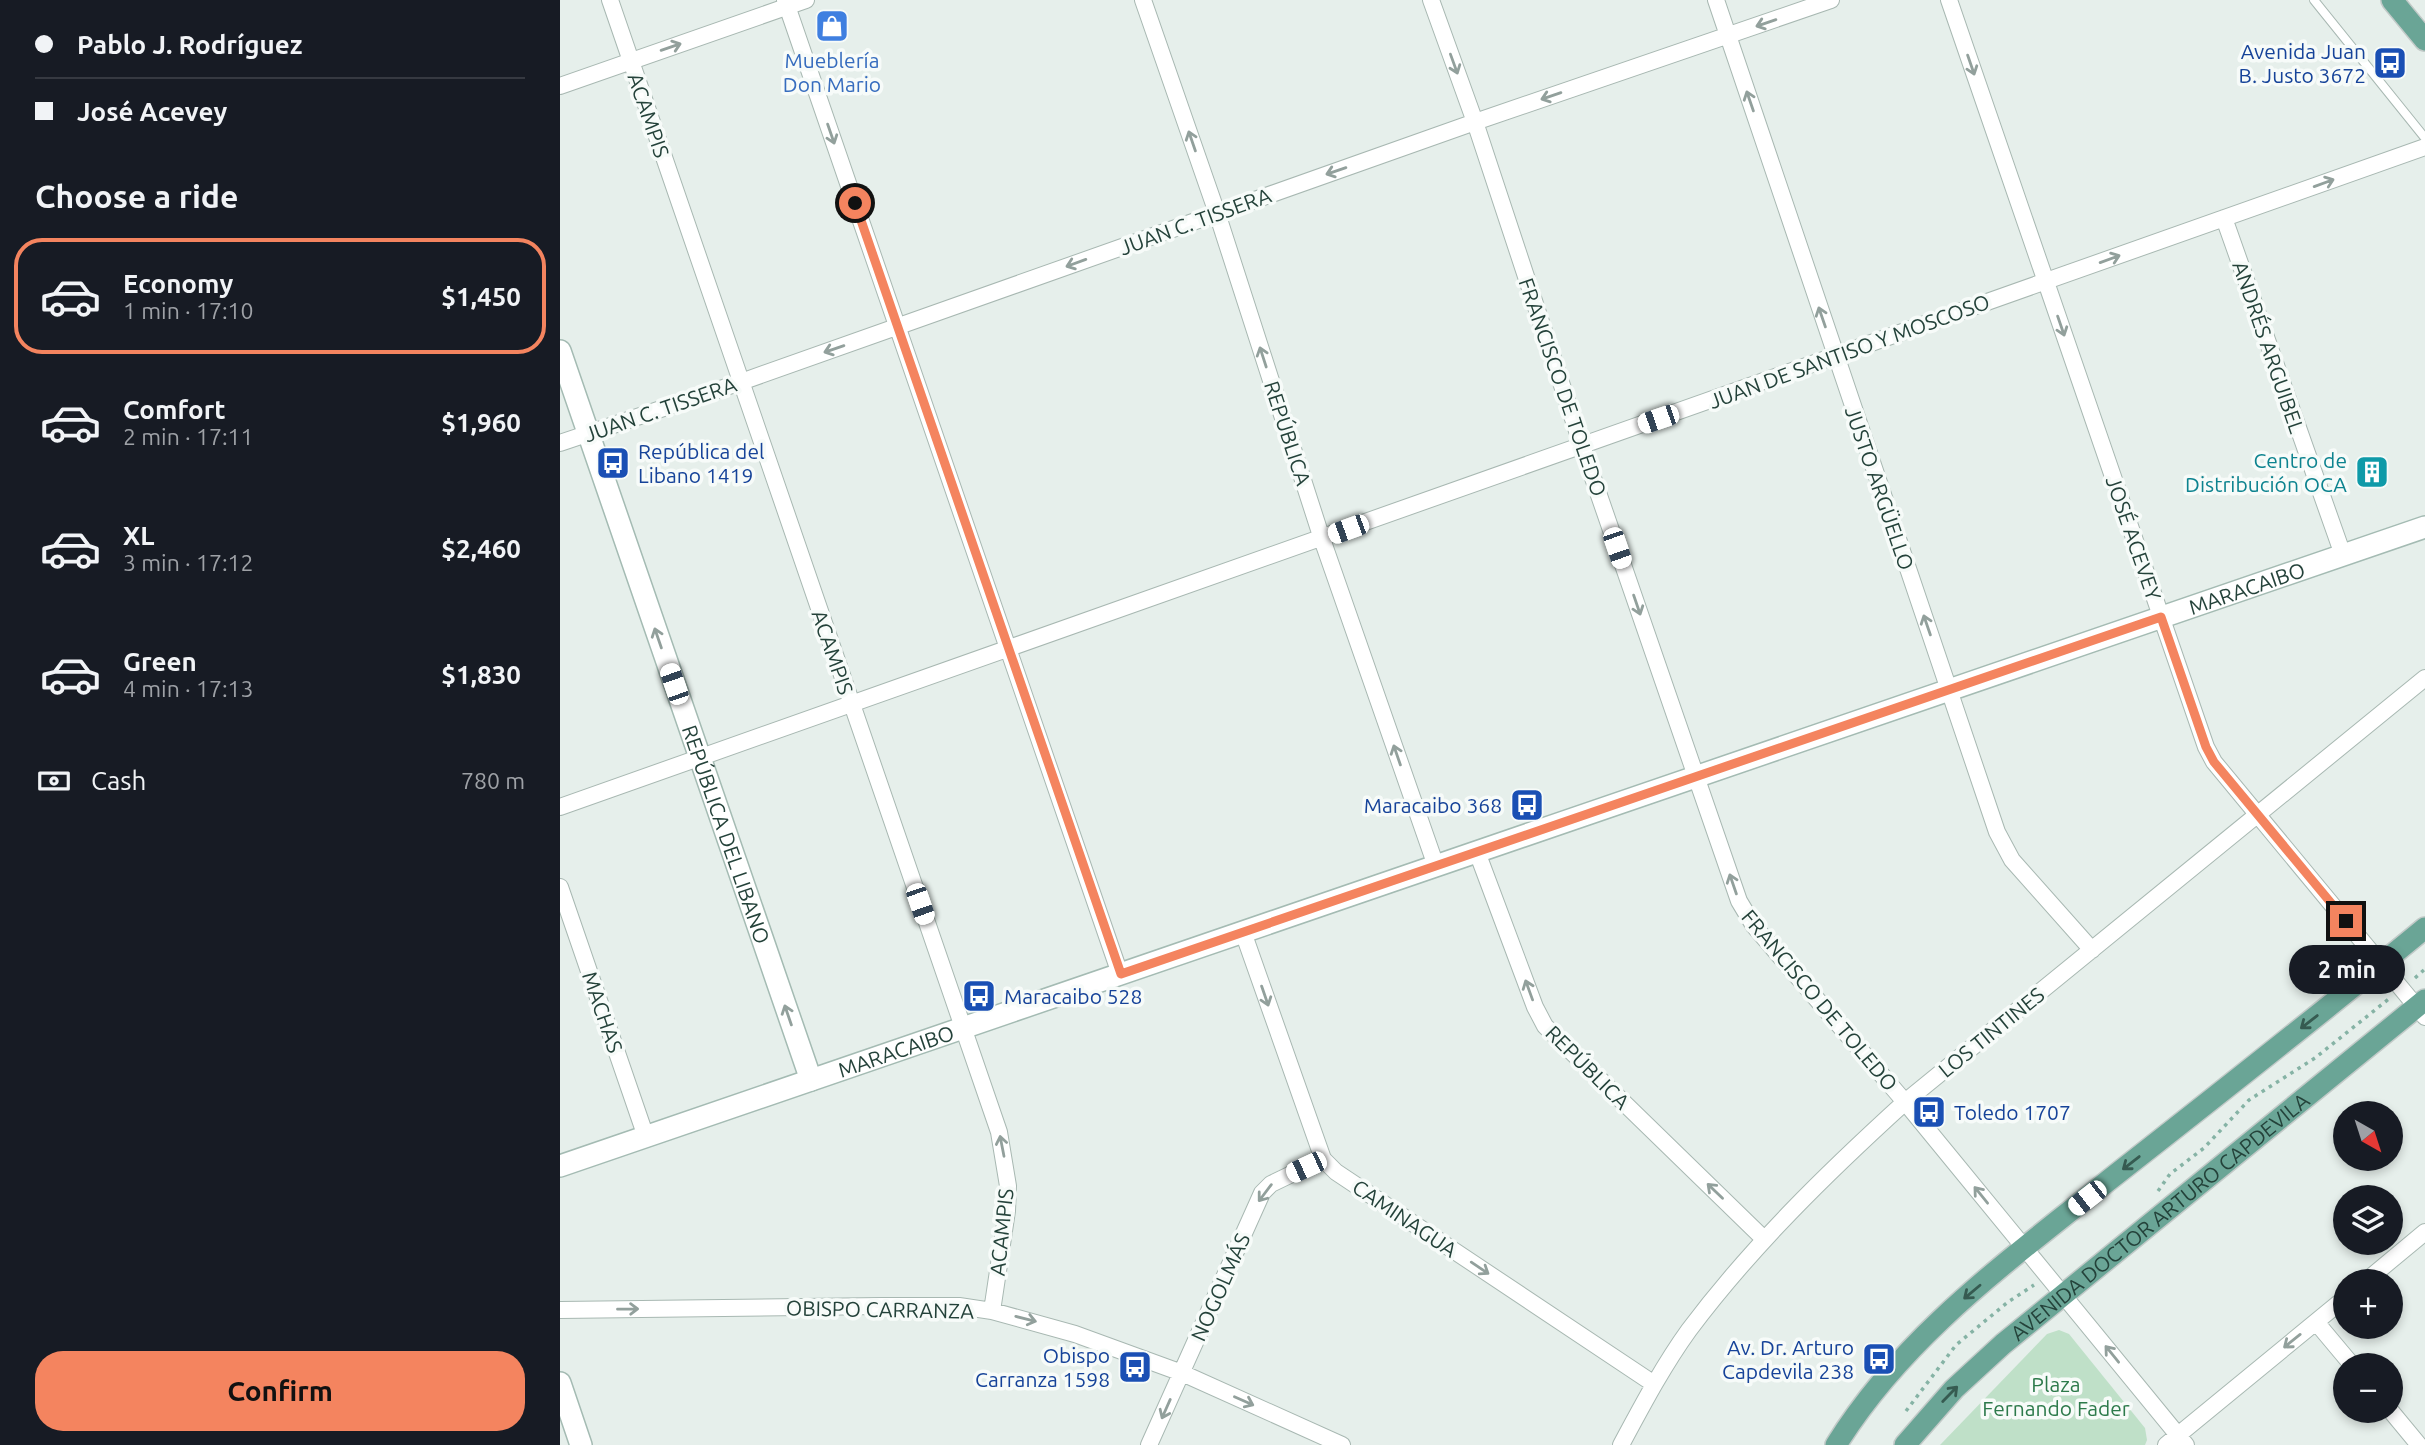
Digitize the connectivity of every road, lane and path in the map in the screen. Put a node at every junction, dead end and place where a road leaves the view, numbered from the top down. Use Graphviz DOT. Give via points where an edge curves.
graph roads {
  1 [pos="610,0"];
  2 [pos="806,0"];
  3 [pos="1143,0"];
  4 [pos="1431,0"];
  5 [pos="1716,0"];
  6 [pos="1831,0"];
  7 [pos="1949,0"];
  8 [pos="2314,0"];
  9 [pos="2392,0"];
  10 [pos="786,3"];
  11 [pos="1728,36"];
  12 [pos="2425,40"];
  13 [pos="631,61"];
  14 [pos="560,86"];
  15 [pos="1475,122"];
  16 [pos="2425,138"];
  17 [pos="2425,147"];
  18 [pos="1217,213"];
  19 [pos="2224,218"];
  20 [pos="2045,282"];
  21 [pos="898,326"];
  22 [pos="560,351"];
  23 [pos="1836,356"];
  24 [pos="741,382"];
  25 [pos="589,433"];
  26 [pos="560,443"];
  27 [pos="1582,446"];
  28 [pos="2425,527"];
  29 [pos="1322,539"];
  30 [pos="2343,555"];
  31 [pos="2161,617"];
  32 [pos="1009,650"];
  33 [pos="2425,678"];
  34 [pos="1948,690"];
  35 [pos="852,705"];
  36 [pos="699,759"];
  37 [pos="1696,776"];
  38 [pos="560,807"];
  39 [pos="2257,814"];
  40 [pos="1477,852"];
  41 [pos="1436,866"];
  42 [pos="560,887"];
  43 [pos="2425,928"];
  44 [pos="1243,932"];
  45 [pos="2092,950"];
  46 [pos="2382,964"];
  47 [pos="2425,969"];
  48 [pos="1121,974"];
  49 [pos="2402,988"];
  50 [pos="2422,1008"];
  51 [pos="963,1028"];
  52 [pos="811,1080"];
  53 [pos="1905,1102"];
  54 [pos="646,1137"];
  55 [pos="1323,1159"];
  56 [pos="560,1166"];
  57 [pos="2157,1192"];
  58 [pos="2425,1232"];
  59 [pos="1764,1239"];
  60 [pos="2024,1248"];
  61 [pos="2380,1269"];
  62 [pos="2049,1276"];
  63 [pos="2063,1294"];
  64 [pos="2333,1308"];
  65 [pos="560,1311"];
  66 [pos="992,1311"];
  67 [pos="2316,1322"];
  68 [pos="2342,1353"];
  69 [pos="1182,1373"];
  70 [pos="560,1383"];
  71 [pos="1654,1384"];
  72 [pos="1905,1412"];
  73 [pos="2401,1423"];
  74 [pos="2177,1442"];
  75 [pos="581,1445"];
  76 [pos="1149,1445"];
  77 [pos="1342,1445"];
  78 [pos="1621,1445"];
  79 [pos="1836,1445"];
  80 [pos="1905,1445"];
  81 [pos="2419,1445"];
  1 -- 13 [label="street, ACAMPIS"];
  2 -- 10 [label="street"];
  18 -- 3 [label="street, REPÚBLICA, one-way"];
  4 -- 15 [label="street, FRANCISCO DE TOLEDO, one-way"];
  5 -- 11 [label="street, JUSTO ARGÜELLO"];
  6 -- 11 [label="street, JUAN C. TISSERA, one-way"];
  7 -- 20 [label="street, JOSÉ ACEVEY, one-way"];
  8 -- 16 [label="lane"];
  9 -- 12 [label="main road"];
  13 -- 10 [label="street, one-way"];
  10 -- 21 [label="street, one-way"];
  11 -- 15 [label="street, JUAN C. TISSERA, one-way"];
  23 -- 11 [label="street, JUSTO ARGÜELLO, one-way"];
  13 -- 14 [label="street"];
  13 -- 24 [label="street, ACAMPIS"];
  15 -- 18 [label="street, JUAN C. TISSERA, one-way"];
  15 -- 27 [label="street, FRANCISCO DE TOLEDO"];
  19 -- 17 [label="street, JUAN DE SANTISO Y MOSCOSO, one-way"];
  18 -- 21 [label="street, JUAN C. TISSERA, one-way"];
  29 -- 18 [label="street, REPÚBLICA, one-way"];
  20 -- 19 [label="street, JUAN DE SANTISO Y MOSCOSO, one-way"];
  19 -- 30 [label="street, ANDRÉS ARGUIBEL"];
  20 -- 23 [label="street, JUAN DE SANTISO Y MOSCOSO"];
  20 -- 31 [label="street, JOSÉ ACEVEY, one-way"];
  21 -- 24 [label="street, JUAN C. TISSERA, one-way"];
  21 -- 32 [label="street"];
  22 -- 25 [label="main road, REPÚBLICA DEL LIBANO"];
  23 -- 27 [label="street, JUAN DE SANTISO Y MOSCOSO"];
  34 -- 23 [label="street, JUSTO ARGÜELLO, one-way"];
  24 -- 25 [label="street, JUAN C. TISSERA"];
  24 -- 35 [label="street, ACAMPIS"];
  25 -- 26 [label="street, JUAN C. TISSERA"];
  36 -- 25 [label="main road, REPÚBLICA DEL LIBANO, one-way"];
  27 -- 29 [label="street, JUAN DE SANTISO Y MOSCOSO"];
  27 -- 37 [label="street, FRANCISCO DE TOLEDO, one-way"];
  28 -- 30 [label="main road, MARACAIBO"];
  29 -- 32 [label="street, JUAN DE SANTISO Y MOSCOSO"];
  41 -- 29 [label="street, REPÚBLICA, one-way"];
  30 -- 31 [label="main road, MARACAIBO"];
  31 -- 34 [label="main road, MARACAIBO"];
  31 -- 39 [label="street, JOSÉ ACEVEY" via="2206,747"];
  32 -- 35 [label="street, JUAN DE SANTISO Y MOSCOSO"];
  32 -- 48 [label="street"];
  33 -- 39 [label="street, LOS TINTINES"];
  34 -- 37 [label="main road, MARACAIBO"];
  34 -- 45 [label="street, JUSTO ARGÜELLO" via="2004,849"];
  35 -- 36 [label="street, JUAN DE SANTISO Y MOSCOSO"];
  35 -- 51 [label="street, ACAMPIS"];
  36 -- 38 [label="street, JUAN DE SANTISO Y MOSCOSO"];
  52 -- 36 [label="main road, REPÚBLICA DEL LIBANO, one-way"];
  37 -- 40 [label="main road, MARACAIBO"];
  53 -- 37 [label="street, FRANCISCO DE TOLEDO, one-way" via="1754,926 1739,901"];
  39 -- 45 [label="street, LOS TINTINES"];
  39 -- 46 [label="street, JOSÉ ACEVEY"];
  40 -- 41 [label="main road, MARACAIBO"];
  59 -- 40 [label="street, REPÚBLICA, one-way" via="1545,1026"];
  41 -- 44 [label="main road, MARACAIBO"];
  42 -- 54 [label="street, MACHAS"];
  43 -- 46 [label="main road"];
  44 -- 48 [label="main road, MARACAIBO"];
  44 -- 55 [label="street, one-way"];
  45 -- 53 [label="street, LOS TINTINES"];
  46 -- 49 [label="street, JOSÉ ACEVEY"];
  46 -- 60 [label="main road, one-way"];
  47 -- 49 [label="path"];
  48 -- 51 [label="main road, MARACAIBO"];
  49 -- 50 [label="street, JOSÉ ACEVEY"];
  49 -- 57 [label="path" via="2315,1058 2249,1100 2204,1148 2170,1174"];
  50 -- 63 [label="main road, AVENIDA DOCTOR ARTURO CAPDEVILA"];
  51 -- 52 [label="main road, MARACAIBO"];
  66 -- 51 [label="street, ACAMPIS, one-way" via="1008,1186 999,1132"];
  52 -- 54 [label="main road, MARACAIBO"];
  53 -- 59 [label="street, LOS TINTINES"];
  60 -- 53 [label="street, FRANCISCO DE TOLEDO, one-way"];
  54 -- 56 [label="main road, MARACAIBO"];
  55 -- 69 [label="street, NOGOLMÁS, one-way" via="1262,1193"];
  55 -- 71 [label="street, CAMINAGUA, one-way"];
  58 -- 61 [label="street"];
  59 -- 71 [label="street, LOS TINTINES" via="1688,1332"];
  60 -- 62 [label="street, FRANCISCO DE TOLEDO"];
  60 -- 79 [label="main road, one-way" via="1913,1345 1879,1383"];
  62 -- 63 [label="street, FRANCISCO DE TOLEDO"];
  62 -- 72 [label="path" via="2008,1302 1956,1345"];
  74 -- 63 [label="street, FRANCISCO DE TOLEDO, one-way"];
  80 -- 63 [label="main road, AVENIDA DOCTOR ARTURO CAPDEVILA, one-way" via="1954,1389"];
  64 -- 67 [label="street"];
  65 -- 66 [label="street, OBISPO CARRANZA, one-way" via="883,1306"];
  66 -- 69 [label="street, OBISPO CARRANZA, one-way" via="1075,1334"];
  67 -- 68 [label="street"];
  67 -- 74 [label="street, one-way"];
  69 -- 76 [label="street, NOGOLMÁS, one-way"];
  69 -- 77 [label="street, OBISPO CARRANZA, one-way"];
  70 -- 75 [label="main road"];
  71 -- 78 [label="street, LOS TINTINES"];
  73 -- 81 [label="street"];
}
